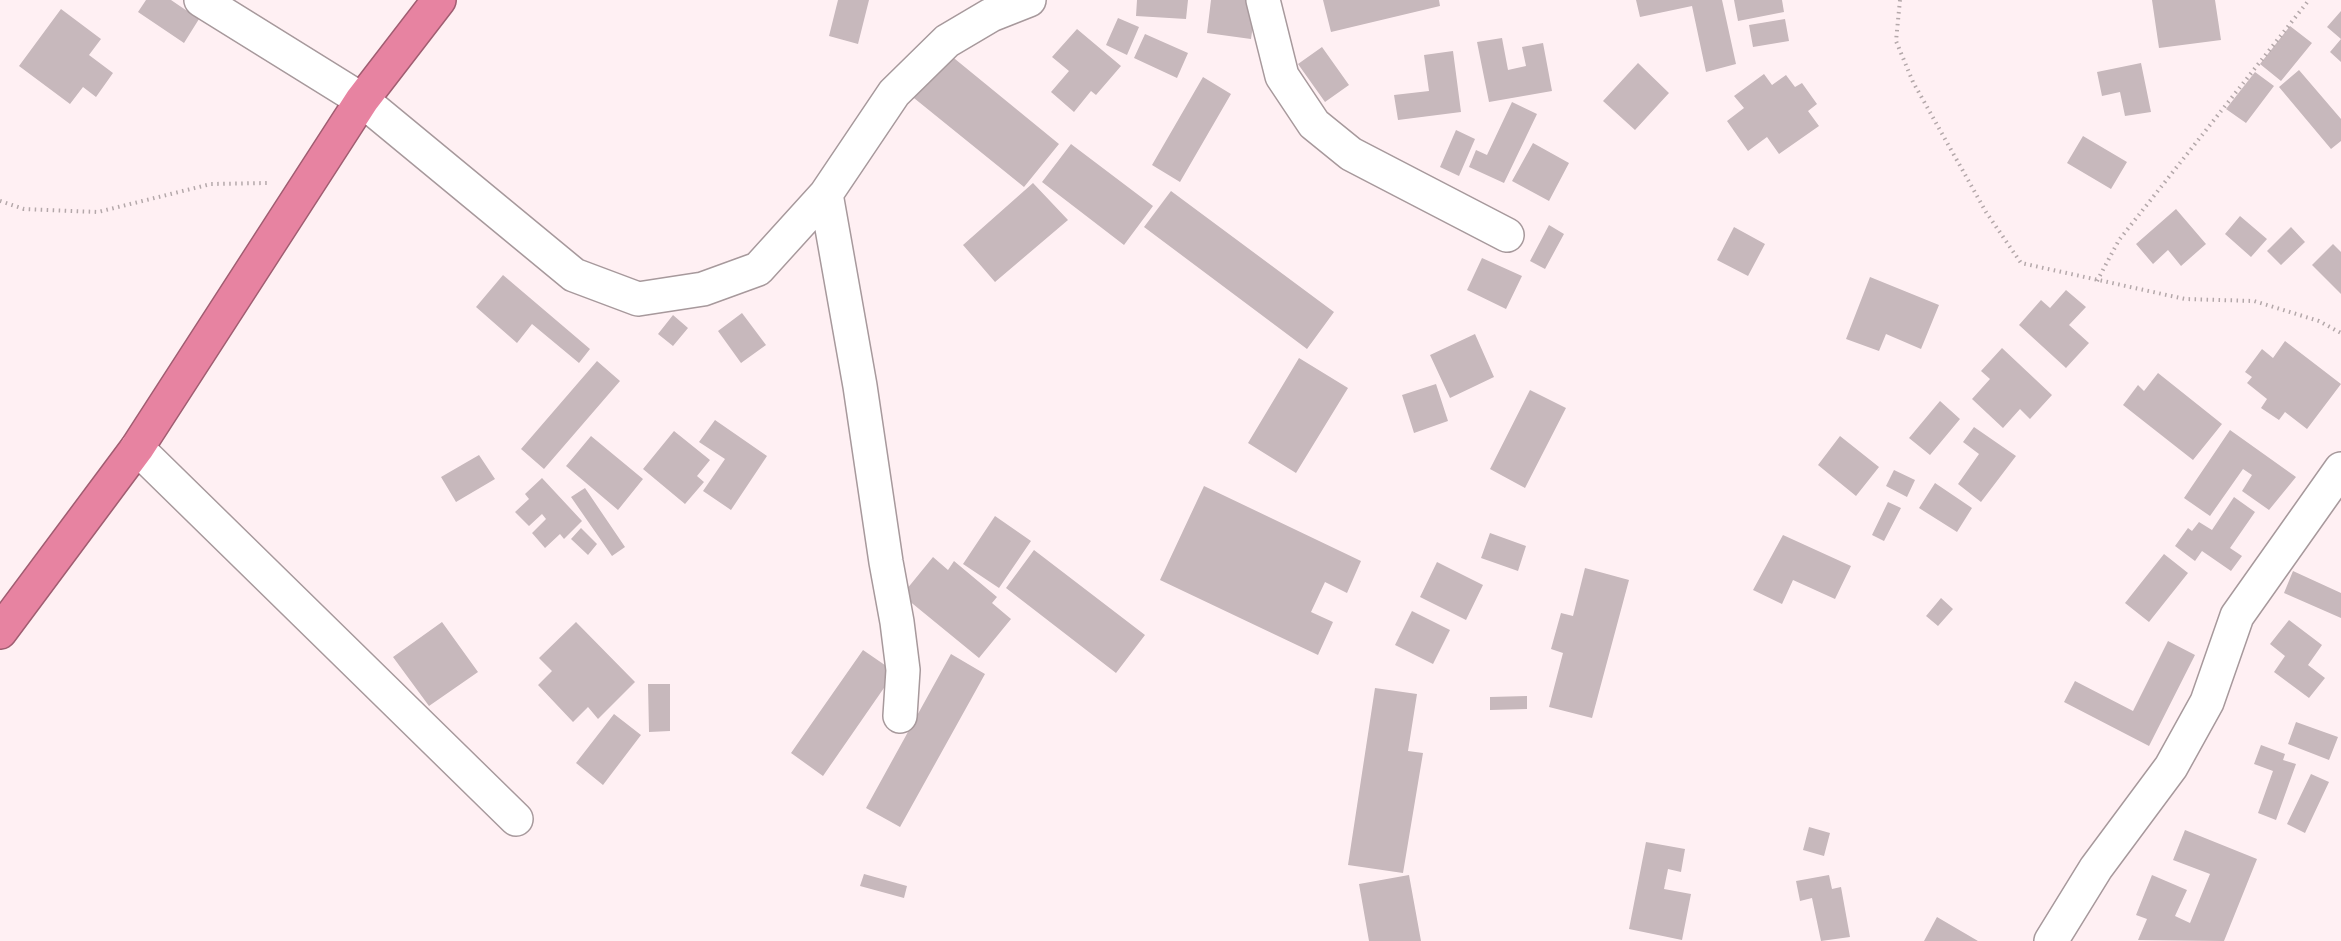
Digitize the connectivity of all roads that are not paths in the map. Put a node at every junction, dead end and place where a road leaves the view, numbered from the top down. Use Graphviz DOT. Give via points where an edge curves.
graph roads {
  1 [pos="201,0"];
  2 [pos="439,0"];
  3 [pos="1029,0"];
  4 [pos="1263,0"];
  5 [pos="362,100"];
  6 [pos="826,194"];
  7 [pos="1506,235"];
  8 [pos="137,448"];
  9 [pos="2341,469"];
  10 [pos="0,632"];
  11 [pos="900,716"];
  12 [pos="516,819"];
  13 [pos="2051,941"];
  1 -- 5 [label="street"];
  2 -- 5 [label="highway"];
  3 -- 6 [label="street" via="991,15 947,41 894,93"];
  4 -- 7 [label="street" via="1282,76 1314,124 1351,154"];
  5 -- 6 [label="street" via="574,275 638,299 703,289 758,269"];
  5 -- 8 [label="highway"];
  6 -- 11 [label="street" via="897,622 903,670"];
  8 -- 10 [label="highway"];
  8 -- 12 [label="street"];
  9 -- 13 [label="street" via="2237,616 2207,702 2171,767 2096,868"];
}
